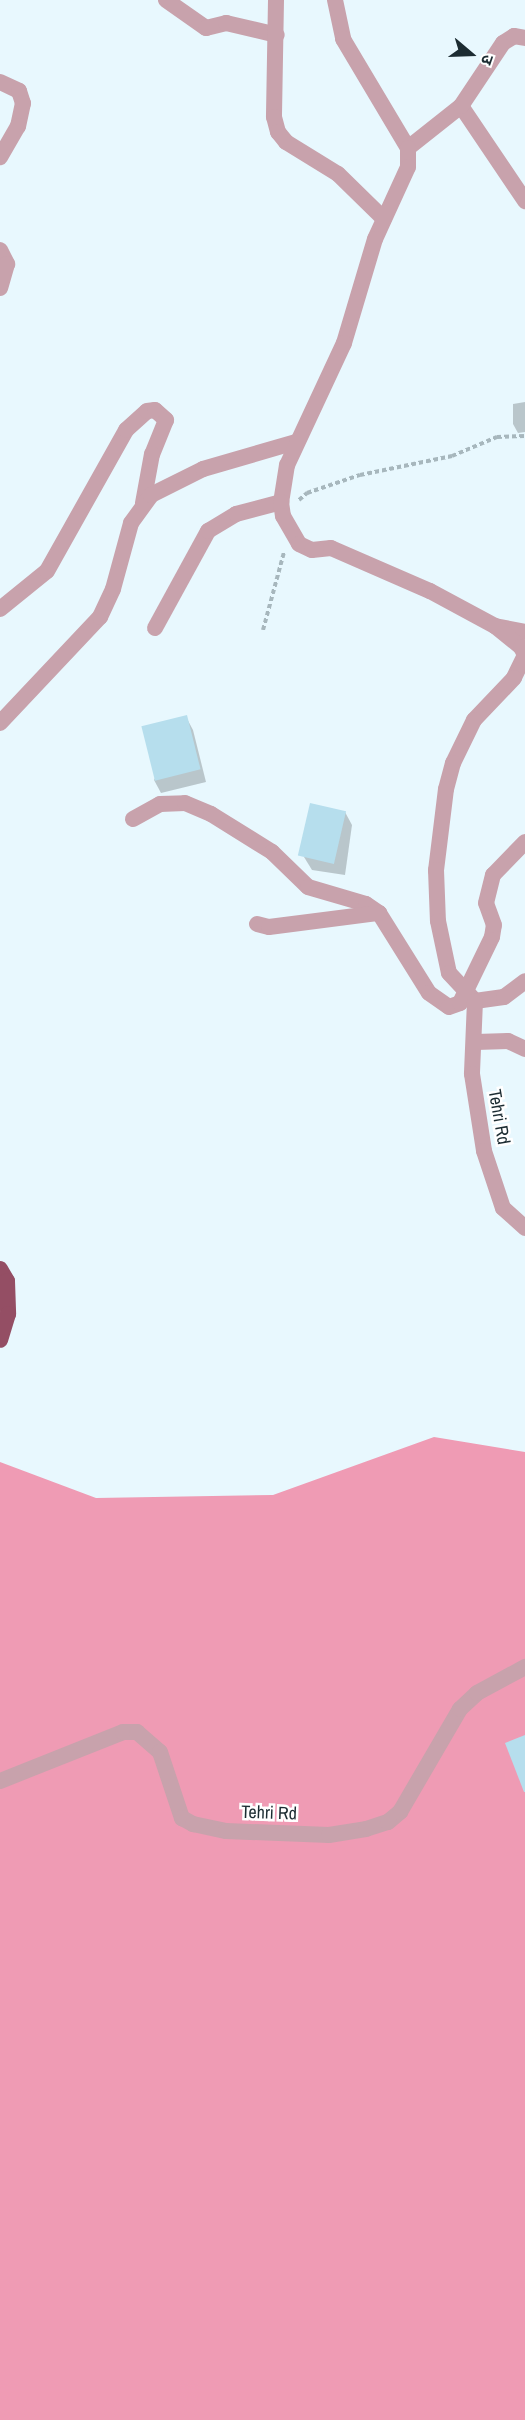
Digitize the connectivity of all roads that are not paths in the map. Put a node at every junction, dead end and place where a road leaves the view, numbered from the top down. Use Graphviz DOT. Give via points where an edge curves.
graph roads {
  1 [pos="166,0"];
  2 [pos="276,0"];
  3 [pos="335,0"];
  4 [pos="277,35"];
  5 [pos="525,38"];
  6 [pos="0,82"];
  7 [pos="461,106"];
  8 [pos="408,148"];
  9 [pos="0,157"];
  10 [pos="525,201"];
  11 [pos="384,219"];
  12 [pos="0,250"];
  13 [pos="0,288"];
  14 [pos="296,442"];
  15 [pos="143,503"];
  16 [pos="282,509"];
  17 [pos="0,609"];
  18 [pos="495,626"];
  19 [pos="154,628"];
  20 [pos="525,632"];
  21 [pos="0,723"];
  22 [pos="133,819"];
  23 [pos="523,845"];
  24 [pos="379,913"];
  25 [pos="257,924"];
  26 [pos="525,981"];
  27 [pos="470,997"];
  28 [pos="476,1042"];
  29 [pos="525,1049"];
  30 [pos="525,1228"];
  31 [pos="0,1269"];
  32 [pos="0,1340"];
  33 [pos="525,1666"];
  34 [pos="0,1780"];
  1 -- 4 [label="street" via="207,28 226,23"];
  2 -- 4 [label="street"];
  3 -- 8 [label="street" via="343,39"];
  4 -- 11 [label="street" via="274,117 278,132 286,142 338,174"];
  5 -- 7 [label="street" via="514,36 503,43"];
  6 -- 9 [label="street" via="19,91 24,103 18,126"];
  7 -- 8 [label="street"];
  7 -- 10 [label="street"];
  8 -- 11 [label="street" via="402,187"];
  11 -- 14 [label="street" via="344,343"];
  12 -- 13 [label="street" via="7,264"];
  14 -- 15 [label="street" via="203,469 159,490"];
  14 -- 16 [label="street" via="287,465"];
  15 -- 17 [label="street" via="152,454 166,420 155,410 147,411 126,430 47,571"];
  15 -- 21 [label="street" via="131,523 113,589 100,617"];
  16 -- 18 [label="street" via="299,544 312,550 331,548 430,591"];
  16 -- 19 [label="street" via="236,514 208,531"];
  18 -- 20 [label="street"];
  18 -- 27 [label="street" via="525,655 514,678 474,720 453,763 436,870 442,948 449,974"];
  22 -- 24 [label="street" via="160,804 185,803 272,852 308,887 353,899"];
  23 -- 27 [label="street" via="493,875 488,890 492,937"];
  24 -- 25 [label="street" via="269,927"];
  24 -- 27 [label="street" via="429,993 449,1007 456,1007"];
  26 -- 27 [label="street" via="504,997"];
  27 -- 28 [label="street, Tehri Rd"];
  28 -- 29 [label="street" via="508,1041"];
  28 -- 30 [label="street, Tehri Rd" via="472,1074 484,1151 503,1208"];
  31 -- 32 [label="highway" via="7,1281 9,1314"];
  33 -- 34 [label="street, Tehri Rd" via="477,1693 460,1709 400,1812 388,1822 366,1829 329,1835 226,1831 193,1824 182,1818 160,1752 137,1732 123,1732"];
}
